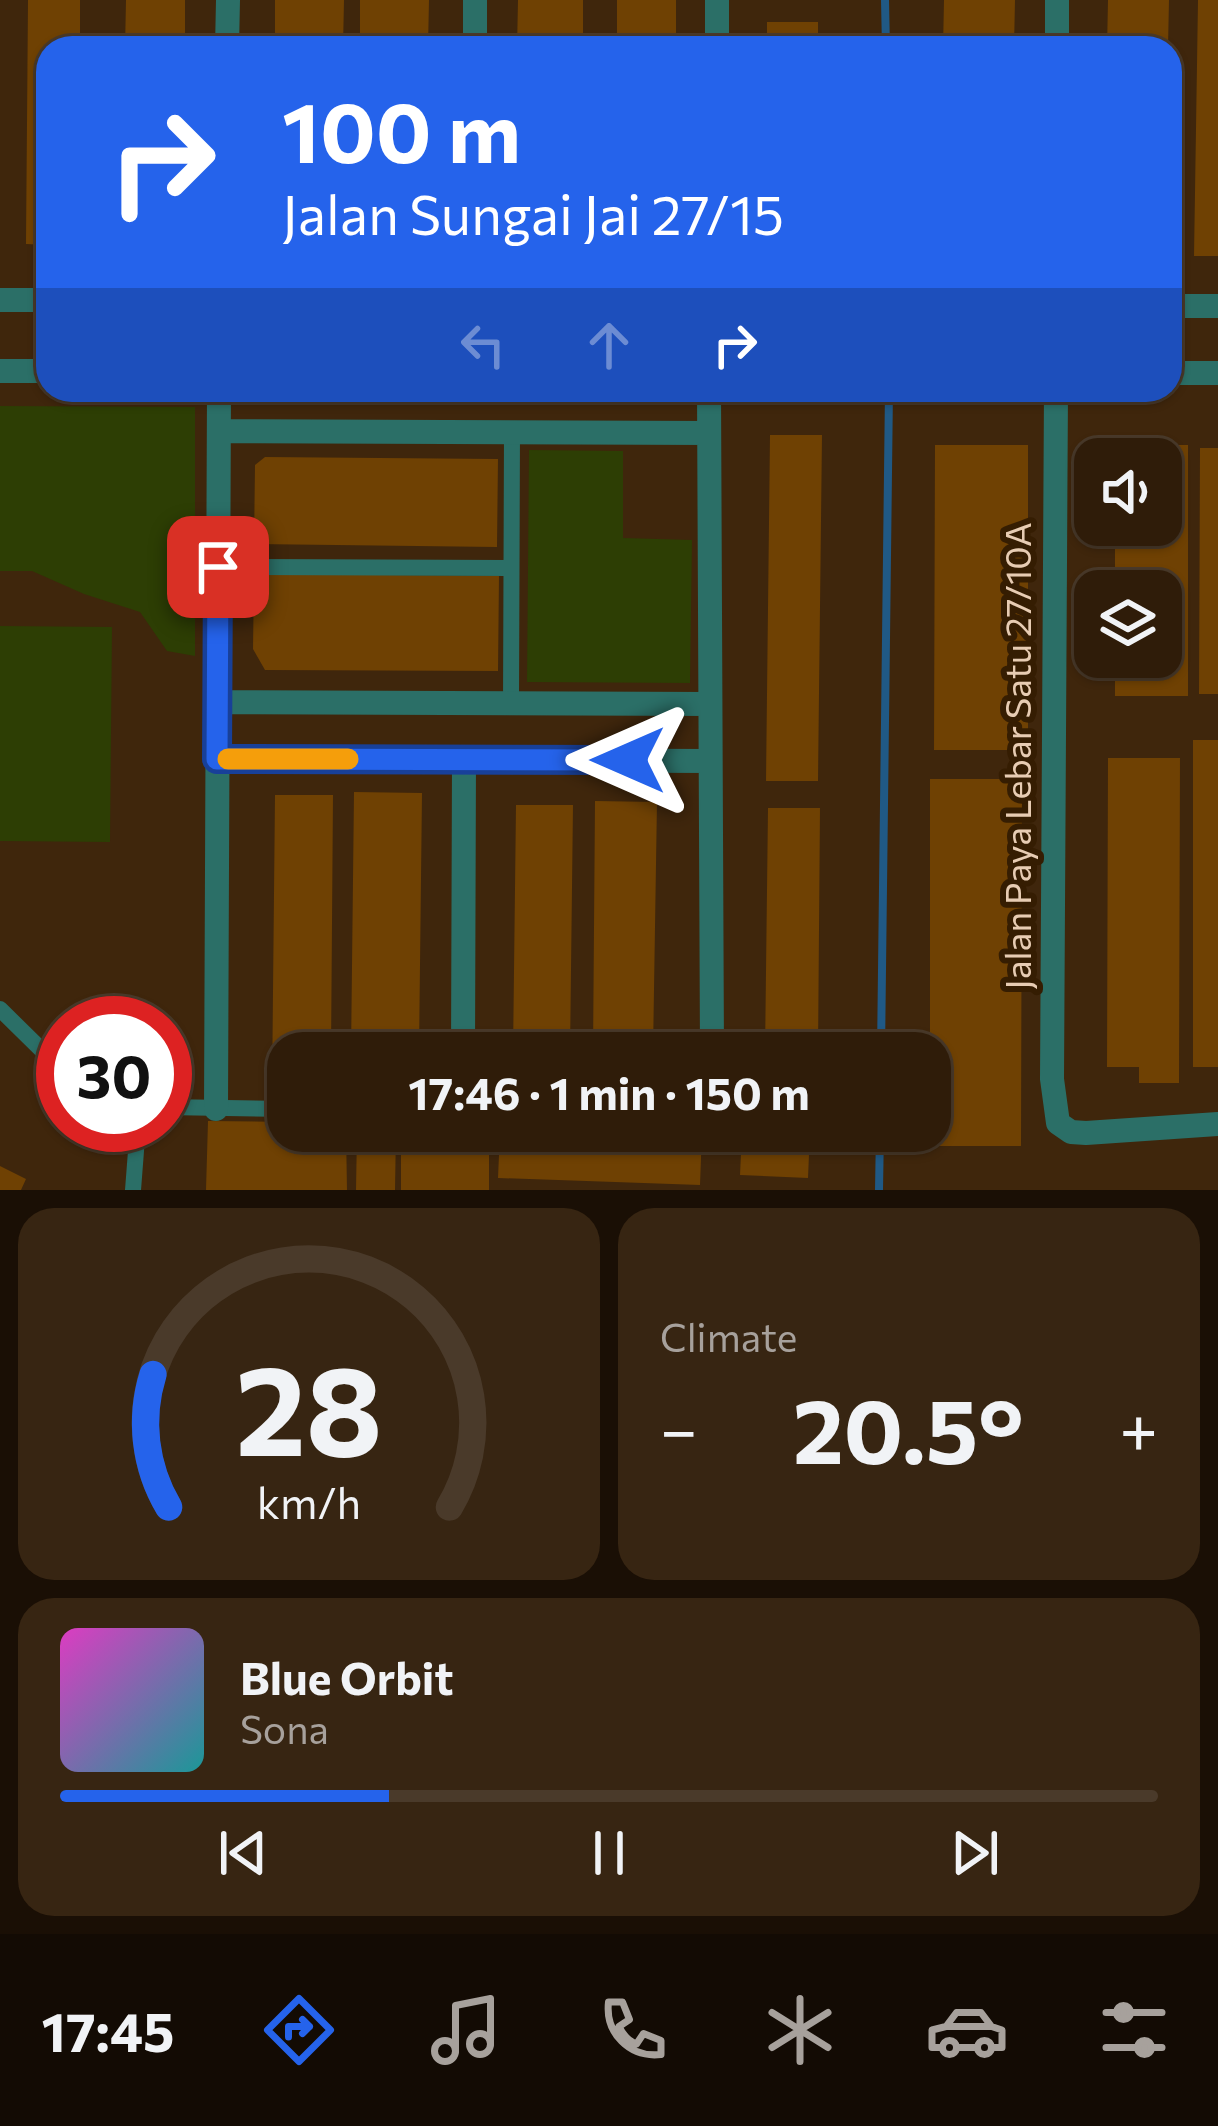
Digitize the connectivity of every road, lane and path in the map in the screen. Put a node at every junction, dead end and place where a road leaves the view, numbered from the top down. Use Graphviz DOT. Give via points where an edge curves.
graph roads {
  1 [pos="228,0"];
  2 [pos="476,0"];
  3 [pos="717,0"];
  4 [pos="1058,0"];
  5 [pos="227,36"];
  6 [pos="475,36"];
  7 [pos="717,36"];
  8 [pos="1057,36"];
  9 [pos="0,300"];
  10 [pos="36,300"];
  11 [pos="1182,306"];
  12 [pos="1218,306"];
  13 [pos="0,370"];
  14 [pos="36,370"];
  15 [pos="1182,373"];
  16 [pos="1218,373"];
  17 [pos="219,402"];
  18 [pos="709,402"];
  19 [pos="1056,402"];
  20 [pos="219,431"];
  21 [pos="512,432"];
  22 [pos="709,433"];
  23 [pos="218,567"];
  24 [pos="512,568"];
  25 [pos="217,702"];
  26 [pos="511,703"];
  27 [pos="710,704"];
  28 [pos="217,759"];
  29 [pos="464,760"];
  30 [pos="710,761"];
  31 [pos="0,1009"];
  32 [pos="463,1032"];
  33 [pos="712,1032"];
  34 [pos="36,1044"];
  35 [pos="192,1108"];
  36 [pos="216,1109"];
  37 [pos="267,1109"];
  38 [pos="1218,1124"];
  39 [pos="135,1152"];
  40 [pos="133,1190"];
  1 -- 5 [label="street"];
  2 -- 6 [label="street"];
  3 -- 7 [label="street"];
  4 -- 8 [label="street"];
  9 -- 10 [label="street"];
  11 -- 12 [label="street"];
  13 -- 14 [label="street"];
  15 -- 16 [label="street"];
  17 -- 20 [label="street"];
  18 -- 22 [label="street"];
  19 -- 38 [label="street, Jalan Paya Lebar Satu 27/10A" via="1058,1123 1071,1132"];
  20 -- 21 [label="street"];
  20 -- 23 [label="street"];
  21 -- 22 [label="street"];
  21 -- 24 [label="lane"];
  22 -- 27 [label="street"];
  23 -- 24 [label="lane"];
  23 -- 25 [label="street"];
  24 -- 26 [label="lane"];
  25 -- 26 [label="street"];
  25 -- 28 [label="street"];
  26 -- 27 [label="street"];
  27 -- 30 [label="street"];
  28 -- 29 [label="street"];
  28 -- 36 [label="street"];
  29 -- 30 [label="street"];
  29 -- 32 [label="street"];
  30 -- 33 [label="street"];
  31 -- 34 [label="lane"];
  35 -- 36 [label="lane"];
  36 -- 37 [label="lane"];
  39 -- 40 [label="lane"];
}
